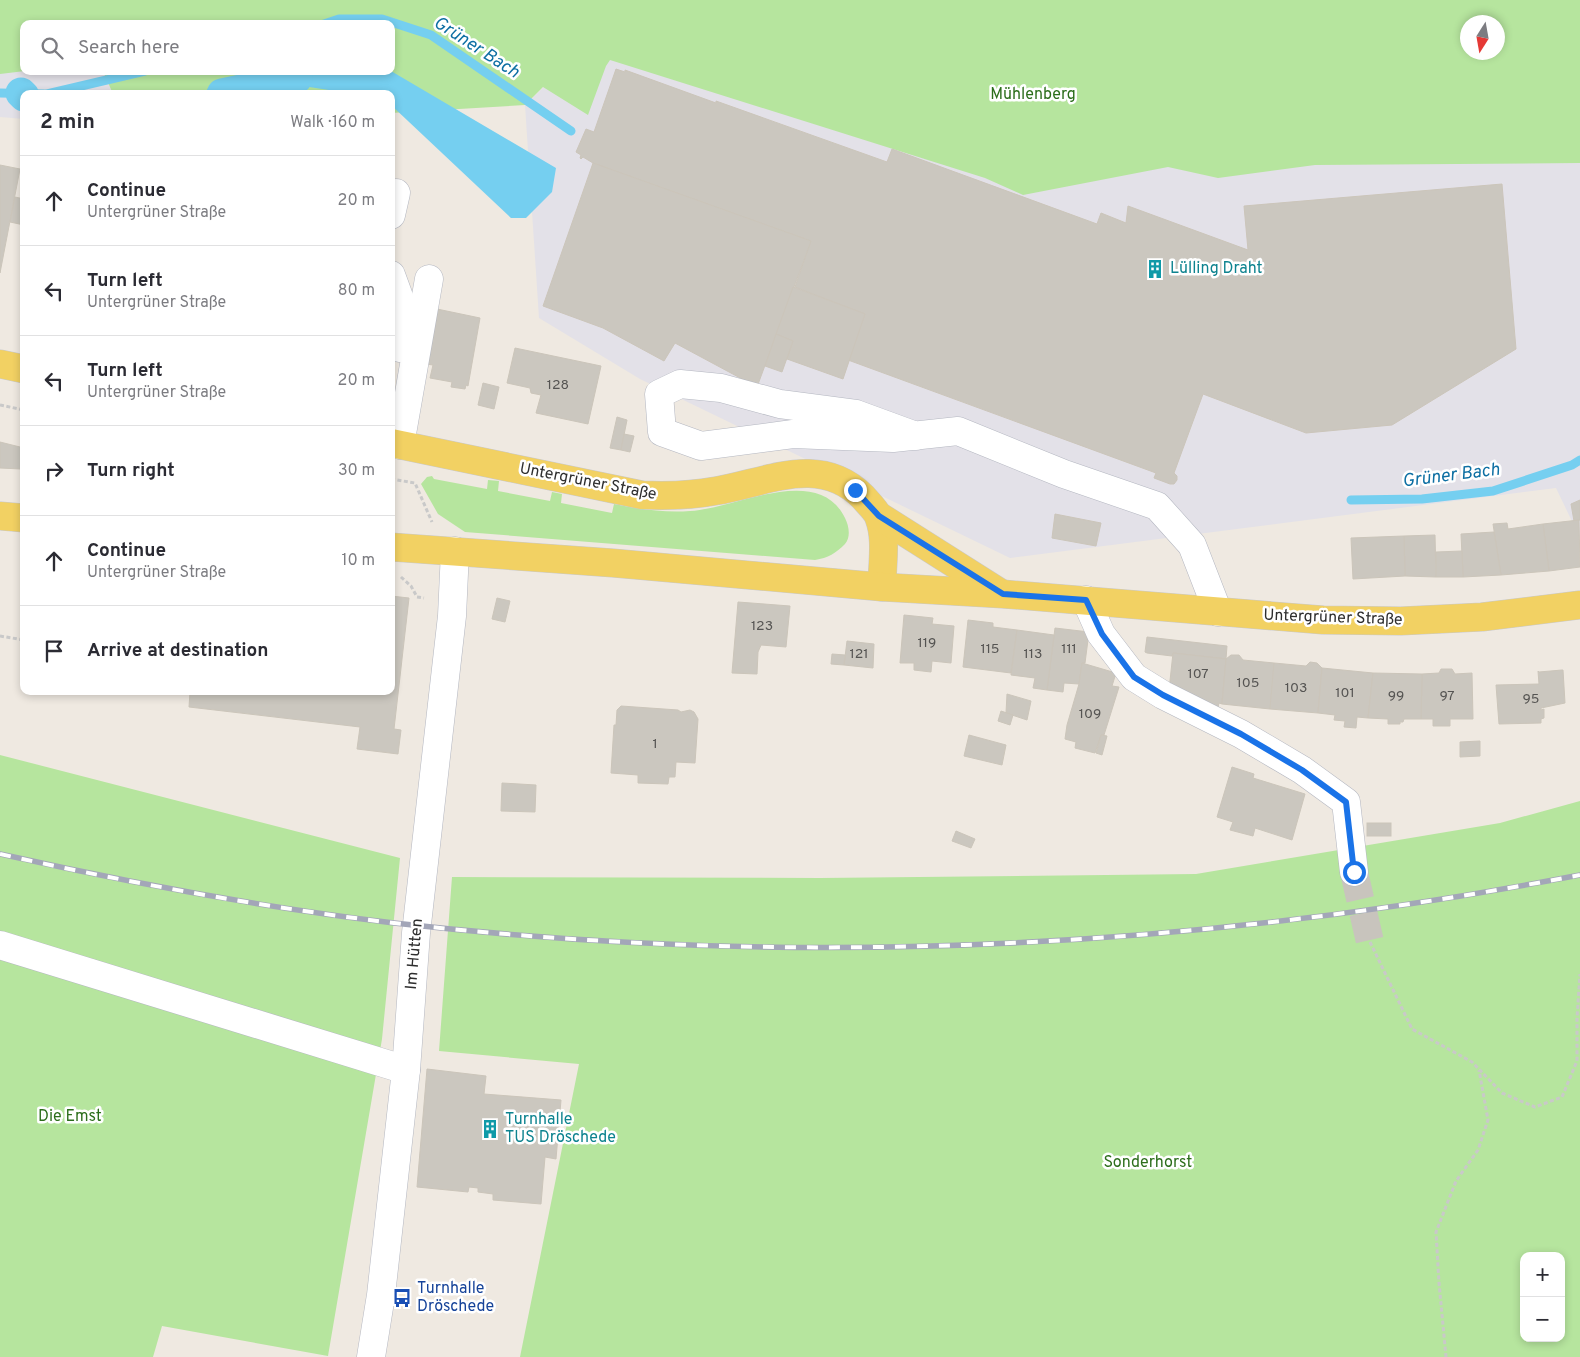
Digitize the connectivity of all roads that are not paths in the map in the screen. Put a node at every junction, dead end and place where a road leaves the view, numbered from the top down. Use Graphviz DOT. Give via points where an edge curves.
graph roads {
  1 [pos="429,279"];
  2 [pos="395,285"];
  3 [pos="0,364"];
  4 [pos="20,368"];
  5 [pos="395,369"];
  6 [pos="916,436"];
  7 [pos="396,444"];
  8 [pos="0,516"];
  9 [pos="879,516"];
  10 [pos="20,518"];
  11 [pos="395,547"];
  12 [pos="455,551"];
  13 [pos="882,586"];
  14 [pos="1003,594"];
  15 [pos="1086,600"];
  16 [pos="1580,605"];
  17 [pos="1218,612"];
  18 [pos="1354,872"];
  19 [pos="0,945"];
  20 [pos="406,1070"];
  21 [pos="371,1357"];
  1 -- 7 [label="street"];
  2 -- 5 [label="street" via="406,316"];
  3 -- 4 [label="main road"];
  6 -- 6 [label="street" via="793,434 701,446 662,432 659,394 680,384 721,388 780,404 856,414"];
  6 -- 17 [label="street" via="958,431 1064,474 1157,506 1192,546"];
  7 -- 9 [label="main road, Untergrüner Straße" via="642,495 676,497 772,477 819,473 855,490"];
  8 -- 10 [label="main road"];
  9 -- 13 [label="main road" via="883,534"];
  9 -- 14 [label="main road, Untergrüner Straße"];
  11 -- 12 [label="main road, Untergrüner Straße"];
  12 -- 13 [label="main road, Untergrüner Straße"];
  12 -- 20 [label="street, Im Hütten" via="453,599 416,933"];
  13 -- 14 [label="main road, Untergrüner Straße"];
  14 -- 15 [label="main road, Untergrüner Straße"];
  15 -- 17 [label="main road, Untergrüner Straße"];
  15 -- 18 [label="street" via="1102,634 1134,677 1287,761 1346,802"];
  16 -- 17 [label="main road, Untergrüner Straße" via="1482,617 1401,621 1323,620"];
  19 -- 20 [label="street"];
  20 -- 21 [label="street, Im Hütten"];
}
